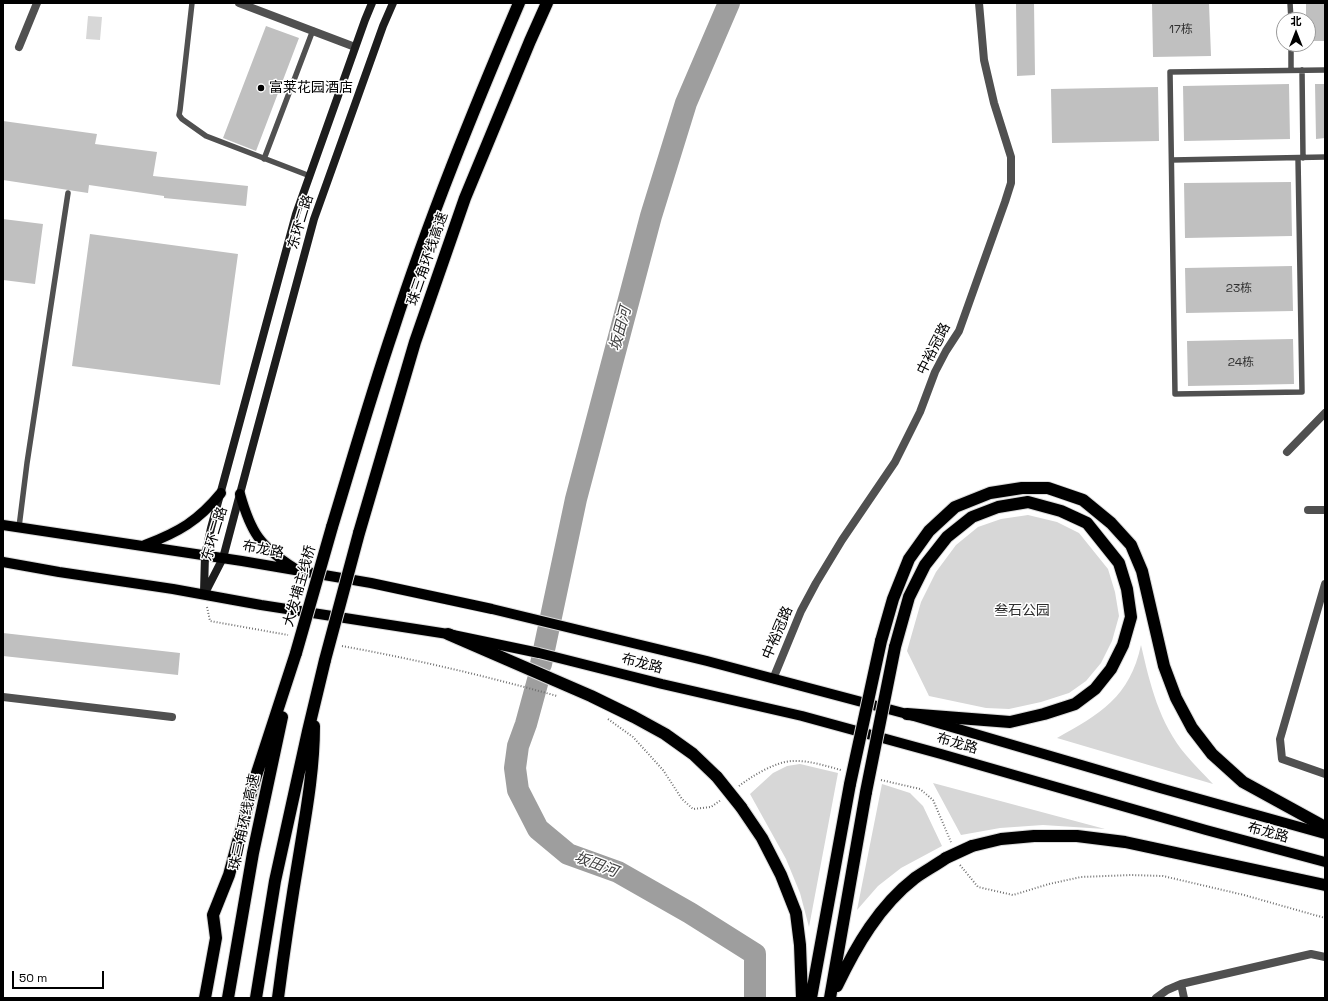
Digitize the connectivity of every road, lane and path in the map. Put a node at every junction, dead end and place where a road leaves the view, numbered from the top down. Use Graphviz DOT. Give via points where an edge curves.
graph roads {
  1 [pos="38,3"];
  2 [pos="192,3"];
  3 [pos="240,3"];
  4 [pos="372,3"];
  5 [pos="393,3"];
  6 [pos="519,3"];
  7 [pos="547,3"];
  8 [pos="979,3"];
  9 [pos="313,30"];
  10 [pos="355,46"];
  11 [pos="19,47"];
  12 [pos="1291,52"];
  13 [pos="1291,70"];
  14 [pos="1302,70"];
  15 [pos="1325,70"];
  16 [pos="1325,157"];
  17 [pos="1301,158"];
  18 [pos="264,159"];
  19 [pos="1172,160"];
  20 [pos="310,176"];
  21 [pos="68,193"];
  22 [pos="1325,413"];
  23 [pos="1321,422"];
  24 [pos="1287,452"];
  25 [pos="221,492"];
  26 [pos="240,494"];
  27 [pos="1308,510"];
  28 [pos="1325,510"];
  29 [pos="3,525"];
  30 [pos="19,527"];
  31 [pos="332,527"];
  32 [pos="144,545"];
  33 [pos="205,555"];
  34 [pos="224,558"];
  35 [pos="3,562"];
  36 [pos="297,570"];
  37 [pos="1325,584"];
  38 [pos="204,595"];
  39 [pos="448,634"];
  40 [pos="294,637"];
  41 [pos="340,645"];
  42 [pos="296,653"];
  43 [pos="773,679"];
  44 [pos="558,696"];
  45 [pos="3,697"];
  46 [pos="314,706"];
  47 [pos="907,714"];
  48 [pos="172,716"];
  49 [pos="605,716"];
  50 [pos="844,771"];
  51 [pos="1325,774"];
  52 [pos="881,780"];
  53 [pos="735,790"];
  54 [pos="723,799"];
  55 [pos="1325,827"];
  56 [pos="1325,834"];
  57 [pos="953,846"];
  58 [pos="958,860"];
  59 [pos="1325,862"];
  60 [pos="1325,885"];
  61 [pos="1325,918"];
  62 [pos="1325,957"];
  63 [pos="1181,984"];
  64 [pos="205,998"];
  65 [pos="228,998"];
  66 [pos="256,998"];
  67 [pos="278,998"];
  68 [pos="802,998"];
  69 [pos="811,998"];
  70 [pos="831,998"];
  71 [pos="1156,998"];
  72 [pos="1184,998"];
  1 -- 11 [label="street"];
  2 -- 18 [label="lane" via="179,115 186,124 206,136"];
  3 -- 9 [label="street"];
  4 -- 10 [label="main road, 东环二路"];
  5 -- 26 [label="main road, 东环二路" via="314,219"];
  6 -- 31 [label="highway, 珠三角环线高速" via="435,210 393,330"];
  7 -- 46 [label="highway, 珠三角环线高速, bridge" via="465,198 415,342 359,533"];
  8 -- 43 [label="street, 中裕冠路" via="984,60 1011,157 1011,183 959,332 946,351 902,450 816,583 801,611"];
  9 -- 10 [label="street"];
  9 -- 18 [label="lane"];
  10 -- 20 [label="main road, 东环二路"];
  12 -- 13 [label="lane"];
  13 -- 14 [label="lane"];
  13 -- 19 [label="lane" via="1170,72"];
  14 -- 15 [label="lane"];
  14 -- 17 [label="lane"];
  16 -- 17 [label="lane"];
  17 -- 19 [label="lane"];
  17 -- 19 [label="lane" via="1302,392 1176,394"];
  18 -- 20 [label="lane"];
  20 -- 25 [label="main road, 东环二路" via="296,214"];
  21 -- 30 [label="lane"];
  22 -- 23 [label="street"];
  23 -- 24 [label="street"];
  25 -- 32 [label="main road" via="209,508 193,521 177,532"];
  25 -- 33 [label="main road, 东环二路"];
  26 -- 34 [label="main road, 东环二路"];
  26 -- 36 [label="main road" via="246,516 266,548"];
  27 -- 28 [label="street"];
  29 -- 30 [label="main road, 布龙路"];
  30 -- 32 [label="main road, 布龙路"];
  31 -- 42 [label="highway, 大发埔主线桥, bridge"];
  32 -- 33 [label="main road, 布龙路"];
  33 -- 34 [label="main road, 布龙路"];
  33 -- 38 [label="main road, 东环二路"];
  34 -- 36 [label="main road, 布龙路"];
  34 -- 38 [label="main road, 东环二路"];
  35 -- 38 [label="main road"];
  36 -- 43 [label="main road, 布龙路" via="371,583 516,615"];
  37 -- 51 [label="street" via="1280,739 1282,759"];
  38 -- 39 [label="main road"];
  38 -- 40 [label="path" via="210,621"];
  39 -- 59 [label="main road, 布龙路" via="802,716"];
  39 -- 68 [label="highway, bridge" via="634,716 693,754 717,777 762,838 782,874 796,913"];
  41 -- 44 [label="path" via="401,657"];
  42 -- 64 [label="highway" via="254,782 229,874 213,915 216,938"];
  42 -- 65 [label="highway, 珠三角环线高速" via="253,853"];
  43 -- 47 [label="main road, 布龙路"];
  45 -- 48 [label="street"];
  46 -- 66 [label="highway" via="275,881"];
  46 -- 67 [label="highway" via="314,753"];
  47 -- 56 [label="main road, 布龙路"];
  47 -- 70 [label="highway, bridge" via="1010,722 1075,704 1095,690 1111,669 1123,645 1131,617 1127,589 1119,563 1087,523 1061,511 1028,502 998,506 972,517 947,537 925,565 909,597 895,647 866,792"];
  49 -- 54 [label="path" via="634,737 663,770 682,799 693,809 711,808"];
  50 -- 53 [label="path" via="792,761 770,767 752,776"];
  52 -- 57 [label="path" via="920,789 933,800"];
  55 -- 69 [label="highway, bridge" via="1243,782 1212,754 1192,728 1176,698 1164,666 1142,571 1131,545 1111,523 1083,500 1048,488 990,492 956,506 929,531 909,559 893,599 881,641 850,784"];
  58 -- 61 [label="path" via="978,887 1013,895 1081,877 1131,874 1163,876"];
  60 -- 70 [label="highway, bridge" via="1125,842 1077,836 1000,839 972,846 946,858 915,879 891,901 870,925 850,957"];
  62 -- 63 [label="street" via="1311,954"];
  63 -- 71 [label="street"];
  63 -- 72 [label="street"];
}
